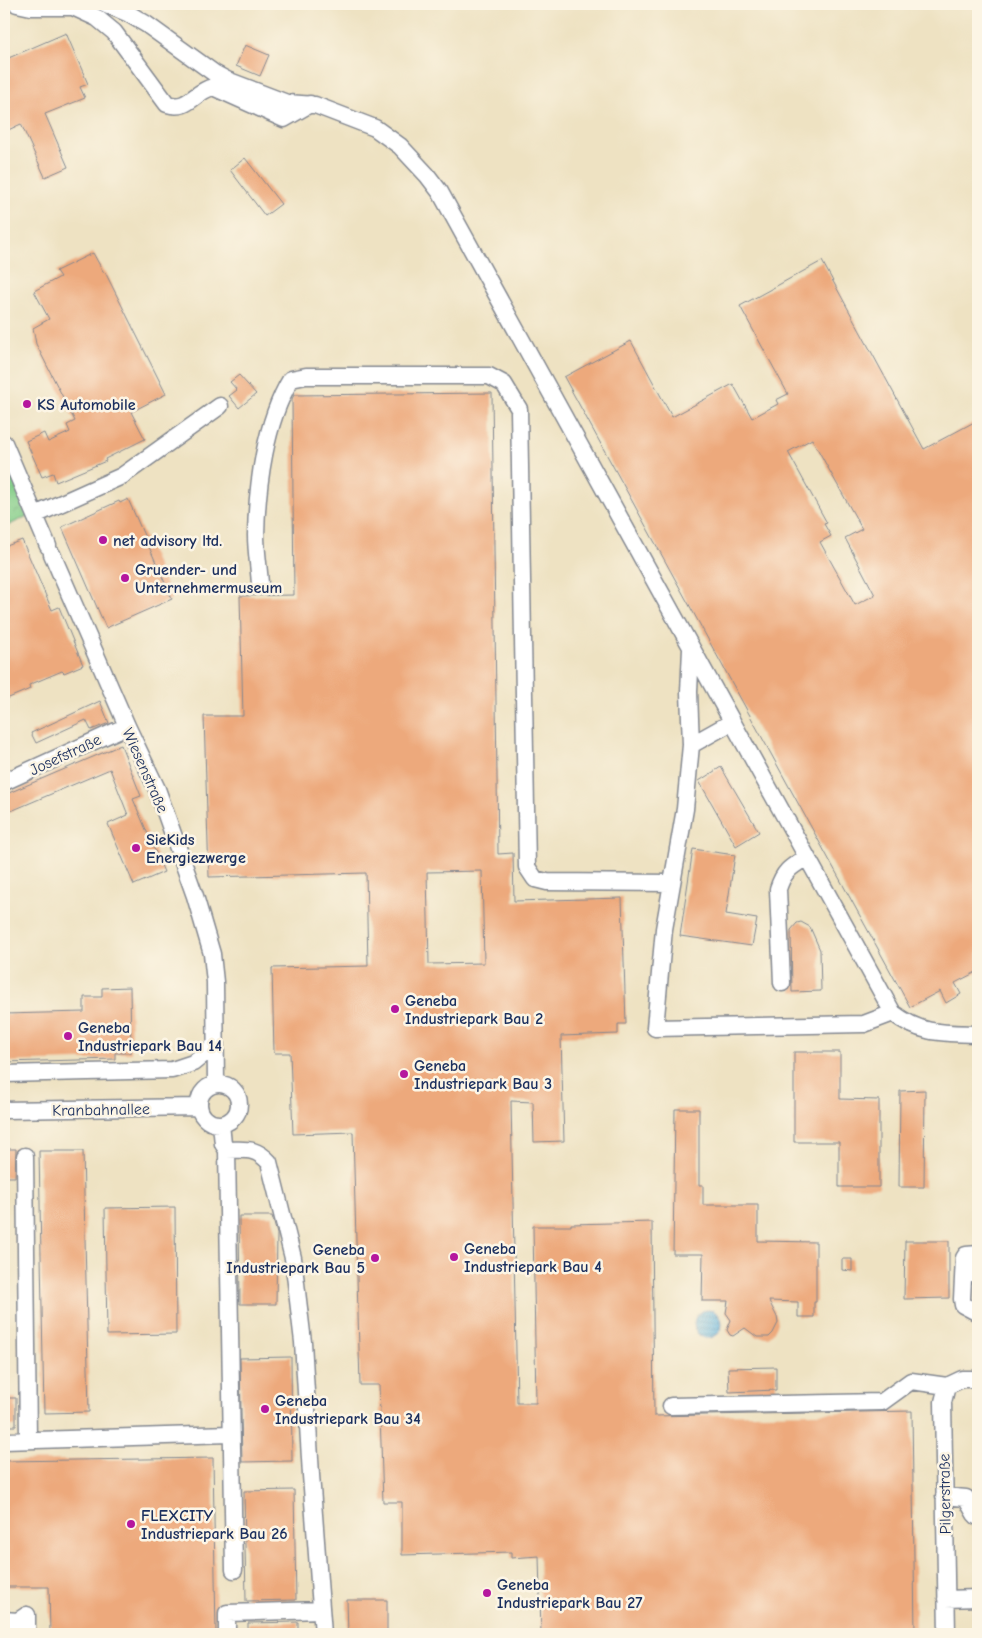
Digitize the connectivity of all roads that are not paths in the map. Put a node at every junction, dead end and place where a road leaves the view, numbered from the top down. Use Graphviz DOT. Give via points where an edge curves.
graph roads {
  1 [pos="17,4"];
  2 [pos="106,4"];
  3 [pos="310,104"];
  4 [pos="220,406"];
  5 [pos="4,443"];
  6 [pos="35,515"];
  7 [pos="260,584"];
  8 [pos="691,649"];
  9 [pos="732,722"];
  10 [pos="126,726"];
  11 [pos="691,746"];
  12 [pos="4,782"];
  13 [pos="808,857"];
  14 [pos="672,883"];
  15 [pos="782,983"];
  16 [pos="892,1013"];
  17 [pos="978,1034"];
  18 [pos="215,1045"];
  19 [pos="4,1074"];
  20 [pos="216,1084"];
  21 [pos="199,1107"];
  22 [pos="4,1110"];
  23 [pos="221,1124"];
  24 [pos="227,1150"];
  25 [pos="25,1156"];
  26 [pos="978,1254"];
  27 [pos="978,1261"];
  28 [pos="978,1276"];
  29 [pos="978,1312"];
  30 [pos="978,1379"];
  31 [pos="947,1386"];
  32 [pos="671,1406"];
  33 [pos="230,1434"];
  34 [pos="28,1440"];
  35 [pos="4,1441"];
  36 [pos="944,1496"];
  37 [pos="978,1517"];
  38 [pos="234,1570"];
  39 [pos="978,1598"];
  40 [pos="946,1599"];
  41 [pos="321,1610"];
  42 [pos="4,1620"];
  43 [pos="27,1634"];
  44 [pos="227,1634"];
  45 [pos="323,1634"];
  46 [pos="947,1634"];
  1 -- 3 [label="street" via="73,7 97,18 114,32 167,104 184,105 213,87 284,119"];
  2 -- 3 [label="street" via="146,24 227,80 286,103"];
  3 -- 8 [label="street" via="360,121 381,132 416,162 440,192"];
  4 -- 6 [label="street" via="122,476"];
  5 -- 6 [label="street, Wiesenstraße"];
  6 -- 10 [label="street, Wiesenstraße"];
  7 -- 14 [label="street" via="256,537 263,465 271,429 291,378 489,376 504,384 518,409 527,867 535,879 547,882"];
  8 -- 9 [label="street"];
  8 -- 11 [label="street"];
  9 -- 11 [label="street"];
  9 -- 13 [label="street"];
  10 -- 12 [label="street, Josefstraße"];
  10 -- 18 [label="street, Wiesenstraße" via="157,789 212,954 216,982"];
  11 -- 14 [label="street" via="685,809"];
  13 -- 15 [label="street" via="789,868 778,889"];
  13 -- 16 [label="street"];
  14 -- 16 [label="street" via="664,929 655,1028 864,1024"];
  16 -- 17 [label="street" via="906,1024 934,1033"];
  18 -- 19 [label="street" via="193,1063 172,1070"];
  18 -- 20 [label="street, Wiesenstraße"];
  20 -- 21 [label="street" via="204,1090"];
  20 -- 23 [label="street" via="233,1089 239,1101 237,1114"];
  21 -- 22 [label="street, Kranbahnallee"];
  21 -- 23 [label="street" via="208,1121"];
  23 -- 24 [label="street" via="223,1144"];
  24 -- 33 [label="street"];
  24 -- 41 [label="street" via="252,1150 268,1162 293,1258 303,1342"];
  25 -- 34 [label="street"];
  26 -- 29 [label="street" via="964,1258 962,1299 964,1305"];
  27 -- 28 [label="street" via="973,1271"];
  30 -- 31 [label="street" via="962,1379"];
  31 -- 32 [label="street" via="910,1381 882,1402"];
  31 -- 36 [label="street, Pilgerstraße" via="943,1402"];
  33 -- 34 [label="street"];
  33 -- 38 [label="street"];
  34 -- 35 [label="street"];
  36 -- 37 [label="street" via="966,1498"];
  36 -- 40 [label="street, Pilgerstraße"];
  39 -- 40 [label="street"];
  40 -- 46 [label="street, Pilgerstraße"];
  41 -- 44 [label="street" via="227,1613"];
  41 -- 45 [label="street"];
  42 -- 43 [label="street" via="18,1621 27,1614"];
}
